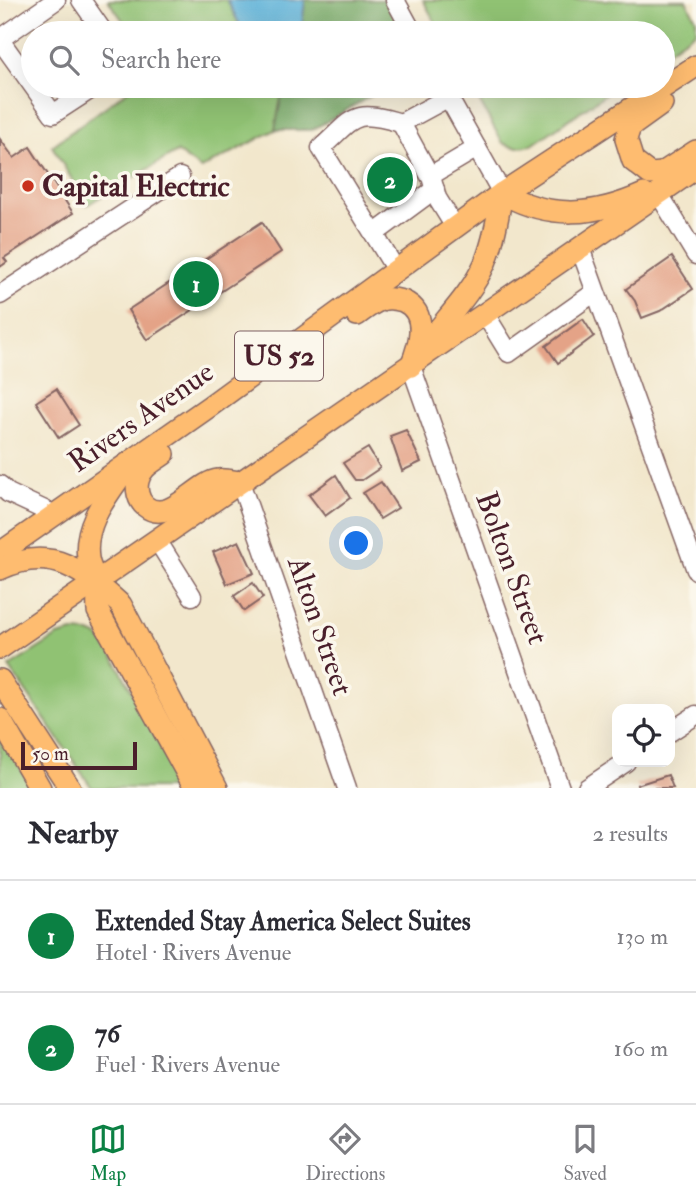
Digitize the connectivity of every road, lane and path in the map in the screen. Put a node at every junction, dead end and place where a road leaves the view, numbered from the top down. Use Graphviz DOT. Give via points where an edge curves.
graph roads {
  1 [pos="56,0"];
  2 [pos="81,0"];
  3 [pos="395,0"];
  4 [pos="27,21"];
  5 [pos="96,21"];
  6 [pos="406,21"];
  7 [pos="21,25"];
  8 [pos="0,40"];
  9 [pos="696,66"];
  10 [pos="21,69"];
  11 [pos="696,77"];
  12 [pos="675,80"];
  13 [pos="675,95"];
  14 [pos="42,98"];
  15 [pos="78,98"];
  16 [pos="435,98"];
  17 [pos="449,98"];
  18 [pos="647,98"];
  19 [pos="671,98"];
  20 [pos="401,123"];
  21 [pos="477,148"];
  22 [pos="695,163"];
  23 [pos="180,177"];
  24 [pos="433,183"];
  25 [pos="502,193"];
  26 [pos="659,194"];
  27 [pos="455,227"];
  28 [pos="374,234"];
  29 [pos="580,248"];
  30 [pos="696,255"];
  31 [pos="396,270"];
  32 [pos="596,292"];
  33 [pos="0,295"];
  34 [pos="485,314"];
  35 [pos="275,359"];
  36 [pos="411,366"];
  37 [pos="210,406"];
  38 [pos="133,458"];
  39 [pos="240,482"];
  40 [pos="0,485"];
  41 [pos="53,514"];
  42 [pos="157,540"];
  43 [pos="0,553"];
  44 [pos="0,569"];
  45 [pos="696,570"];
  46 [pos="97,583"];
  47 [pos="192,596"];
  48 [pos="0,648"];
  49 [pos="0,680"];
  50 [pos="8,712"];
  51 [pos="696,715"];
  52 [pos="675,729"];
  53 [pos="618,767"];
  54 [pos="40,788"];
  55 [pos="69,788"];
  56 [pos="195,788"];
  57 [pos="217,788"];
  58 [pos="347,788"];
  59 [pos="560,788"];
  60 [pos="587,788"];
  1 -- 4 [label="street"];
  2 -- 5 [label="street"];
  3 -- 6 [label="street"];
  7 -- 8 [label="street"];
  8 -- 10 [label="street"];
  9 -- 12 [label="main road, Rivers Avenue / US 52"];
  11 -- 13 [label="main road"];
  14 -- 15 [label="street" via="54,114"];
  16 -- 20 [label="street"];
  17 -- 21 [label="street"];
  18 -- 25 [label="main road, Rivers Avenue / US 52"];
  19 -- 22 [label="main road" via="630,127 625,139 633,161 649,174"];
  20 -- 24 [label="street"];
  20 -- 28 [label="street" via="372,115 355,117 321,148"];
  21 -- 24 [label="street"];
  21 -- 25 [label="street"];
  22 -- 25 [label="main road" via="622,204 597,210 529,207"];
  22 -- 26 [label="main road, US 52"];
  23 -- 33 [label="street"];
  24 -- 27 [label="street"];
  24 -- 28 [label="street"];
  25 -- 27 [label="main road, Rivers Avenue / US 52"];
  25 -- 36 [label="main road" via="485,263"];
  26 -- 29 [label="main road, US 52"];
  26 -- 30 [label="street"];
  27 -- 31 [label="main road, Rivers Avenue / US 52"];
  28 -- 31 [label="street"];
  29 -- 32 [label="street"];
  29 -- 34 [label="main road, US 52"];
  31 -- 35 [label="main road, Rivers Avenue / US 52"];
  32 -- 34 [label="street" via="509,353"];
  32 -- 45 [label="street"];
  34 -- 36 [label="main road, US 52"];
  35 -- 36 [label="main road" via="315,346 374,303 396,299 406,302 419,318 418,346"];
  35 -- 37 [label="main road, Rivers Avenue / US 52"];
  36 -- 39 [label="main road, US 52"];
  36 -- 59 [label="street, Bolton Street"];
  37 -- 38 [label="main road, Rivers Avenue / US 52"];
  37 -- 39 [label="main road" via="198,431 142,469 137,489 141,501 147,508 173,508 216,480"];
  38 -- 41 [label="main road, Rivers Avenue / US 52"];
  38 -- 46 [label="main road" via="97,510 87,555"];
  39 -- 42 [label="main road, US 52"];
  39 -- 58 [label="street, Alton Street"];
  40 -- 41 [label="street"];
  41 -- 43 [label="main road, Rivers Avenue / US 52"];
  42 -- 46 [label="main road, US 52"];
  42 -- 47 [label="street"];
  44 -- 46 [label="main road" via="23,561 55,562 72,566"];
  46 -- 48 [label="main road, US 52"];
  46 -- 56 [label="main road" via="98,611"];
  46 -- 57 [label="main road" via="121,605"];
  49 -- 50 [label="main road"];
  50 -- 54 [label="main road"];
  50 -- 55 [label="main road"];
  51 -- 52 [label="street"];
  53 -- 60 [label="street"];
}
